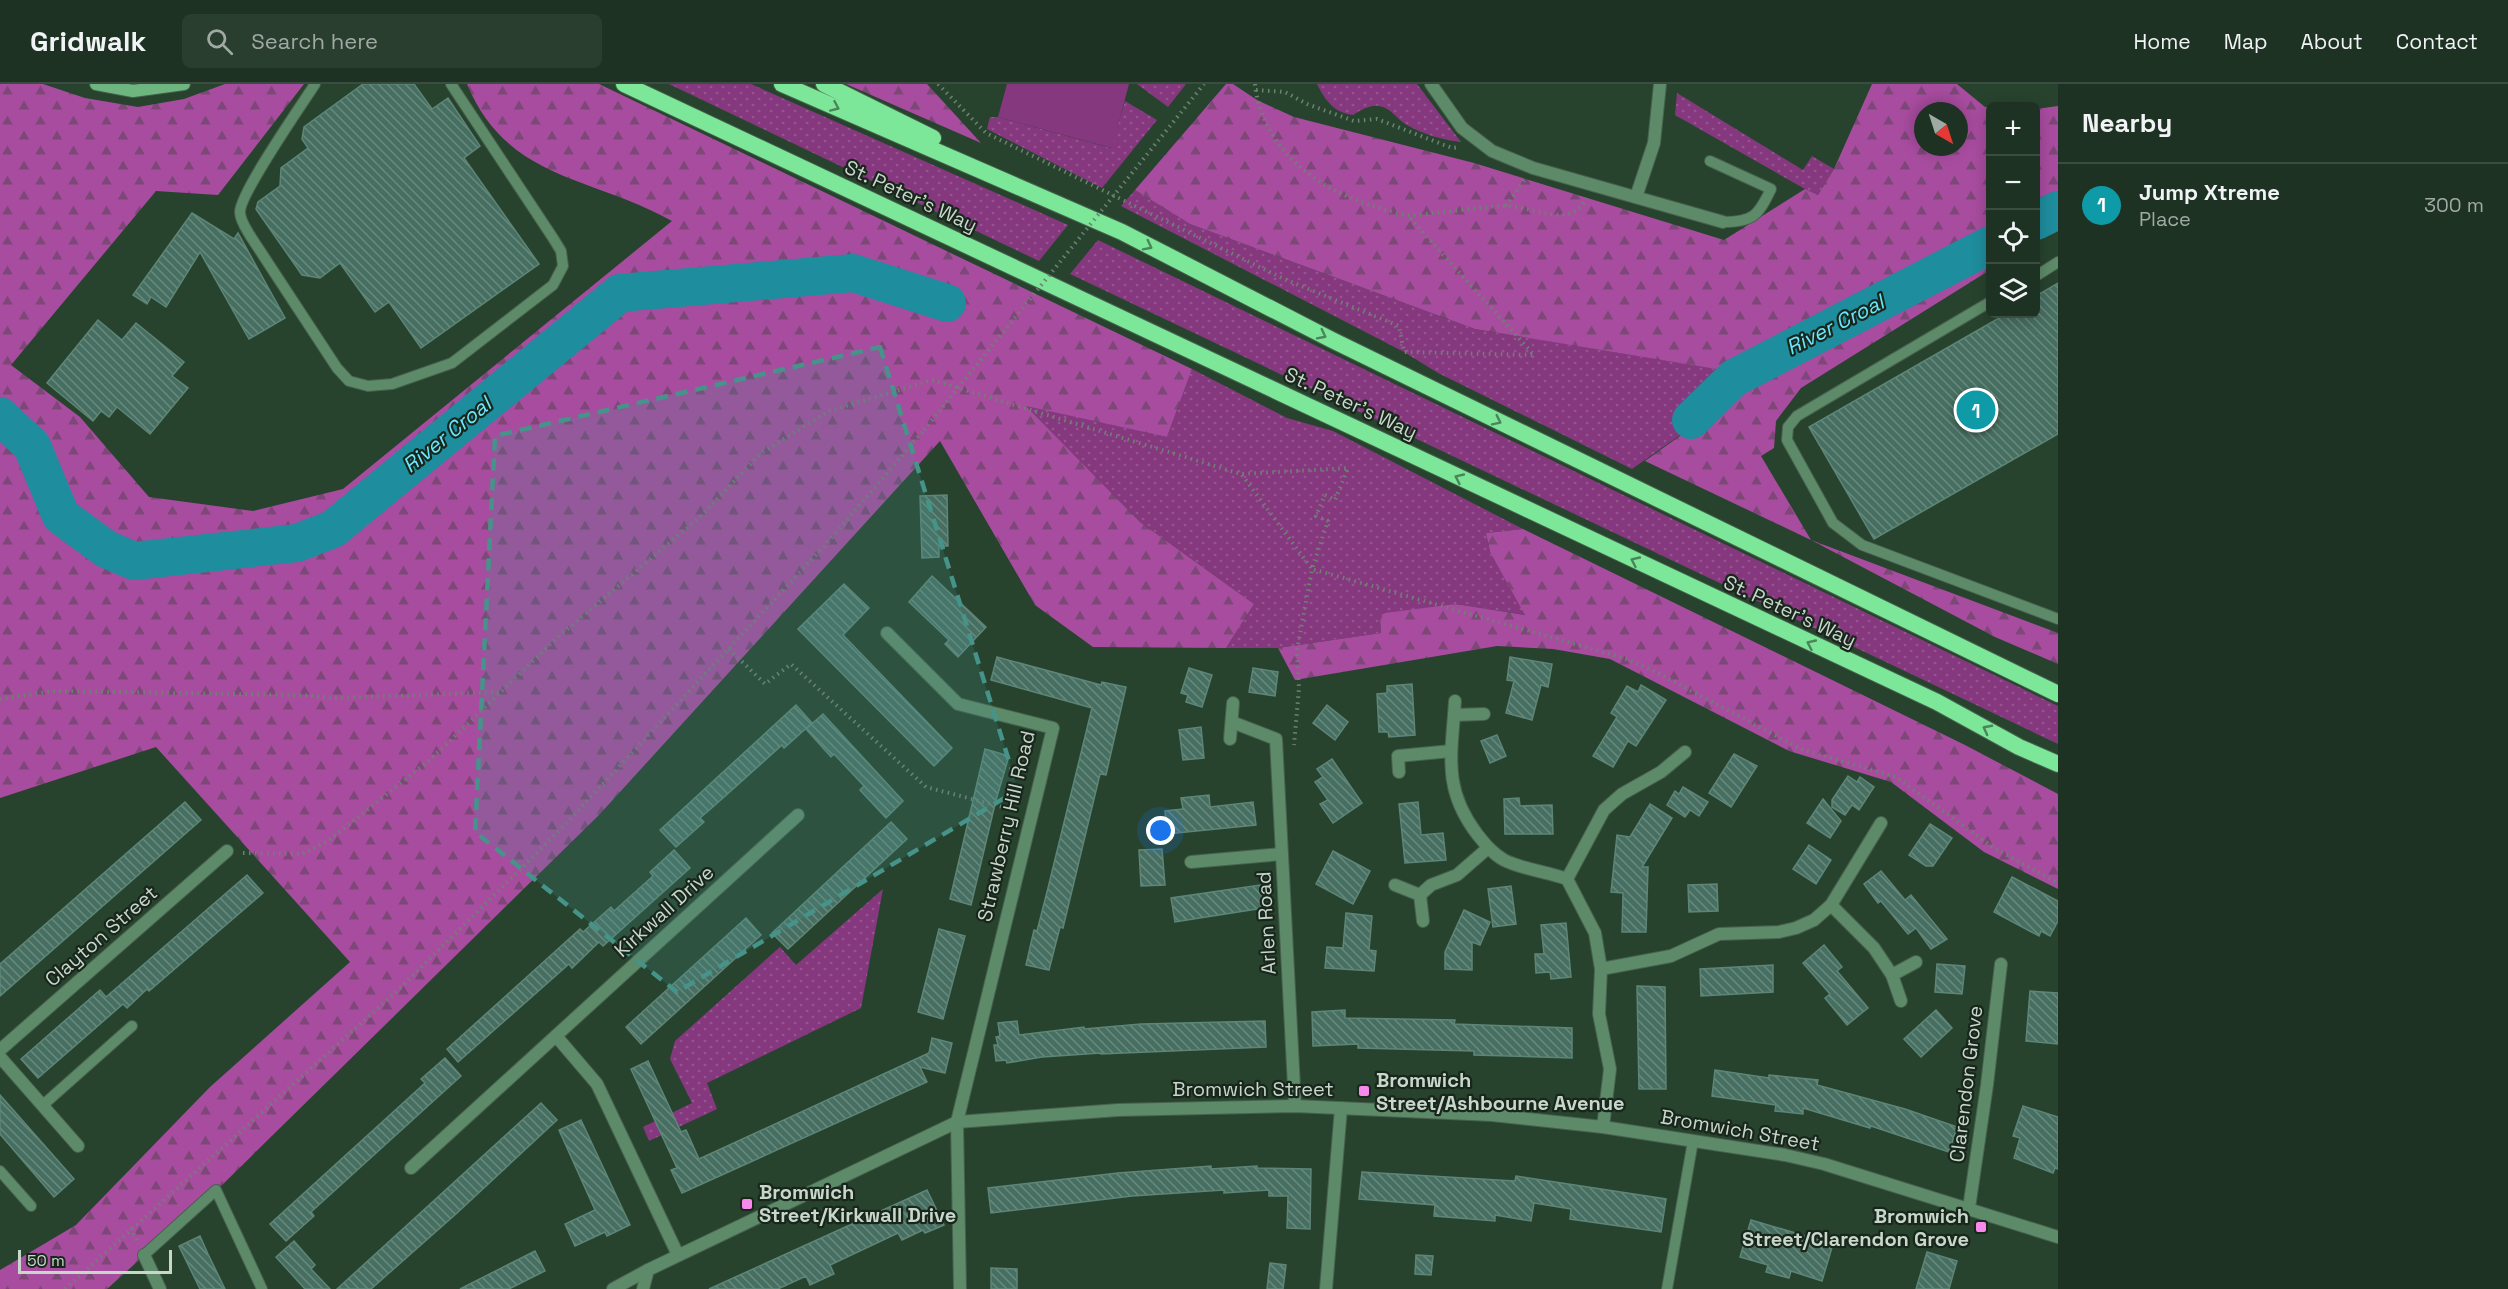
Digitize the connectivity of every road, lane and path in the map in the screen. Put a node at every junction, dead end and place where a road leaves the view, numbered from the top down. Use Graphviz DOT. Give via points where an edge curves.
graph roads {
  1 [pos="96,84"];
  2 [pos="184,84"];
  3 [pos="315,84"];
  4 [pos="451,84"];
  5 [pos="624,84"];
  6 [pos="782,84"];
  7 [pos="824,84"];
  8 [pos="938,84"];
  9 [pos="1203,84"];
  10 [pos="1256,84"];
  11 [pos="1431,84"];
  12 [pos="1660,84"];
  13 [pos="1256,90"];
  14 [pos="1482,143"];
  15 [pos="1710,161"];
  16 [pos="1533,168"];
  17 [pos="1590,184"];
  18 [pos="1636,197"];
  19 [pos="1506,206"];
  20 [pos="1408,216"];
  21 [pos="1723,222"];
  22 [pos="1122,232"];
  23 [pos="2058,262"];
  24 [pos="2040,273"];
  25 [pos="1986,304"];
  26 [pos="1241,474"];
  27 [pos="1312,569"];
  28 [pos="2058,619"];
  29 [pos="887,633"];
  30 [pos="729,649"];
  31 [pos="501,692"];
  32 [pos="2058,694"];
  33 [pos="0,699"];
  34 [pos="1455,701"];
  35 [pos="1233,703"];
  36 [pos="1484,714"];
  37 [pos="1454,715"];
  38 [pos="1232,722"];
  39 [pos="1230,739"];
  40 [pos="1276,745"];
  41 [pos="2019,747"];
  42 [pos="1451,751"];
  43 [pos="1685,752"];
  44 [pos="2058,764"];
  45 [pos="2058,770"];
  46 [pos="1399,772"];
  47 [pos="1031,814"];
  48 [pos="798,816"];
  49 [pos="1881,823"];
  50 [pos="1488,848"];
  51 [pos="227,851"];
  52 [pos="1282,854"];
  53 [pos="1191,862"];
  54 [pos="1567,879"];
  55 [pos="2058,883"];
  56 [pos="1395,885"];
  57 [pos="1420,895"];
  58 [pos="1831,905"];
  59 [pos="1423,921"];
  60 [pos="1916,962"];
  61 [pos="2001,964"];
  62 [pos="1601,969"];
  63 [pos="1892,975"];
  64 [pos="1901,1001"];
  65 [pos="132,1026"];
  66 [pos="556,1036"];
  67 [pos="0,1050"];
  68 [pos="0,1056"];
  69 [pos="43,1105"];
  70 [pos="1295,1106"];
  71 [pos="1341,1108"];
  72 [pos="957,1122"];
  73 [pos="1603,1127"];
  74 [pos="1693,1141"];
  75 [pos="78,1146"];
  76 [pos="411,1168"];
  77 [pos="0,1171"];
  78 [pos="31,1206"];
  79 [pos="1968,1208"];
  80 [pos="2058,1237"];
  81 [pos="678,1255"];
  82 [pos="144,1256"];
  83 [pos="648,1270"];
  84 [pos="157,1287"];
  85 [pos="65,1289"];
  86 [pos="262,1289"];
  87 [pos="613,1289"];
  88 [pos="643,1289"];
  89 [pos="960,1289"];
  90 [pos="1326,1289"];
  91 [pos="1667,1289"];
  1 -- 2 [label="main road" via="133,91"];
  3 -- 4 [label="lane" via="250,186 240,211 251,237 337,368 349,381 368,386 392,384 452,363 553,285 563,266 561,251"];
  41 -- 5 [label="highway, St. Peter's Way, one-way" via="1937,702"];
  6 -- 22 [label="highway, St. Peter's Way, one-way"];
  7 -- 22 [label="highway"];
  8 -- 20 [label="path" via="986,133 1284,279 1399,326 1404,352 1534,355"];
  9 -- 30 [label="path, bridge" via="924,430"];
  10 -- 13 [label="path"];
  11 -- 14 [label="street" via="1462,128"];
  12 -- 18 [label="street" via="1654,143"];
  13 -- 14 [label="path" via="1285,92 1354,121 1377,119 1452,148"];
  13 -- 20 [label="path" via="1271,134 1314,179 1333,192"];
  14 -- 16 [label="street"];
  15 -- 21 [label="lane" via="1771,189 1762,208 1744,222"];
  16 -- 17 [label="street"];
  16 -- 19 [label="path"];
  17 -- 18 [label="street"];
  17 -- 19 [label="path" via="1585,201 1571,214"];
  18 -- 21 [label="street"];
  19 -- 20 [label="path"];
  22 -- 32 [label="highway, St. Peter's Way, one-way" via="1332,340"];
  23 -- 24 [label="lane"];
  25 -- 28 [label="lane" via="1797,416 1788,427 1787,440 1833,523 1862,544"];
  26 -- 27 [label="path"];
  26 -- 27 [label="path" via="1348,468 1335,500 1325,495 1316,516 1328,521"];
  26 -- 31 [label="path" via="932,380 829,411 761,453 700,517 559,636"];
  27 -- 40 [label="path" via="1297,650 1299,688 1294,746"];
  27 -- 55 [label="path" via="1624,658 1801,749 1896,777 1994,848"];
  29 -- 47 [label="street, Strawberry Hill Road" via="958,704 1053,728"];
  30 -- 47 [label="path" via="765,684 791,664 926,787"];
  30 -- 85 [label="path" via="561,829 395,993"];
  31 -- 33 [label="path" via="336,698 301,694 53,691"];
  31 -- 51 [label="path" via="431,759 328,841 302,854"];
  34 -- 37 [label="street"];
  35 -- 38 [label="street"];
  36 -- 37 [label="street"];
  37 -- 42 [label="street"];
  38 -- 39 [label="street"];
  38 -- 40 [label="street"];
  40 -- 52 [label="street, Arlen Road"];
  41 -- 44 [label="highway, St. Peter's Way"];
  41 -- 45 [label="highway"];
  42 -- 46 [label="street" via="1398,756"];
  42 -- 50 [label="street" via="1458,805"];
  43 -- 54 [label="street" via="1604,810"];
  47 -- 72 [label="street, Strawberry Hill Road"];
  48 -- 66 [label="street, Kirkwall Drive"];
  49 -- 58 [label="street"];
  50 -- 54 [label="street" via="1505,860"];
  50 -- 57 [label="street" via="1457,875 1431,885"];
  51 -- 67 [label="street, Clayton Street"];
  52 -- 53 [label="street"];
  52 -- 70 [label="street, Arlen Road"];
  54 -- 62 [label="street" via="1595,933"];
  56 -- 57 [label="street"];
  57 -- 59 [label="street"];
  58 -- 62 [label="street" via="1814,920 1796,928 1719,934 1671,956"];
  58 -- 63 [label="street" via="1874,948"];
  60 -- 63 [label="street"];
  61 -- 79 [label="street, Clarendon Grove"];
  62 -- 73 [label="street" via="1599,1014 1610,1069"];
  63 -- 64 [label="street"];
  65 -- 69 [label="lane"];
  66 -- 76 [label="street, Kirkwall Drive"];
  66 -- 81 [label="street" via="597,1084"];
  68 -- 69 [label="street"];
  69 -- 75 [label="street"];
  70 -- 71 [label="street, Bromwich Street"];
  70 -- 72 [label="street, Bromwich Street" via="1118,1110"];
  71 -- 73 [label="street, Bromwich Street" via="1492,1115"];
  71 -- 90 [label="street"];
  72 -- 81 [label="street, Bromwich Street"];
  72 -- 89 [label="street, Strawberry Hill Road"];
  73 -- 74 [label="street, Bromwich Street"];
  74 -- 79 [label="street, Bromwich Street" via="1824,1164"];
  74 -- 91 [label="lane"];
  77 -- 78 [label="lane"];
  79 -- 80 [label="street, Bromwich Street"];
  81 -- 83 [label="street, Bromwich Street"];
  82 -- 84 [label="street"];
  82 -- 86 [label="lane" via="216,1190"];
  83 -- 87 [label="street, Bromwich Street"];
  83 -- 88 [label="street"];
}
